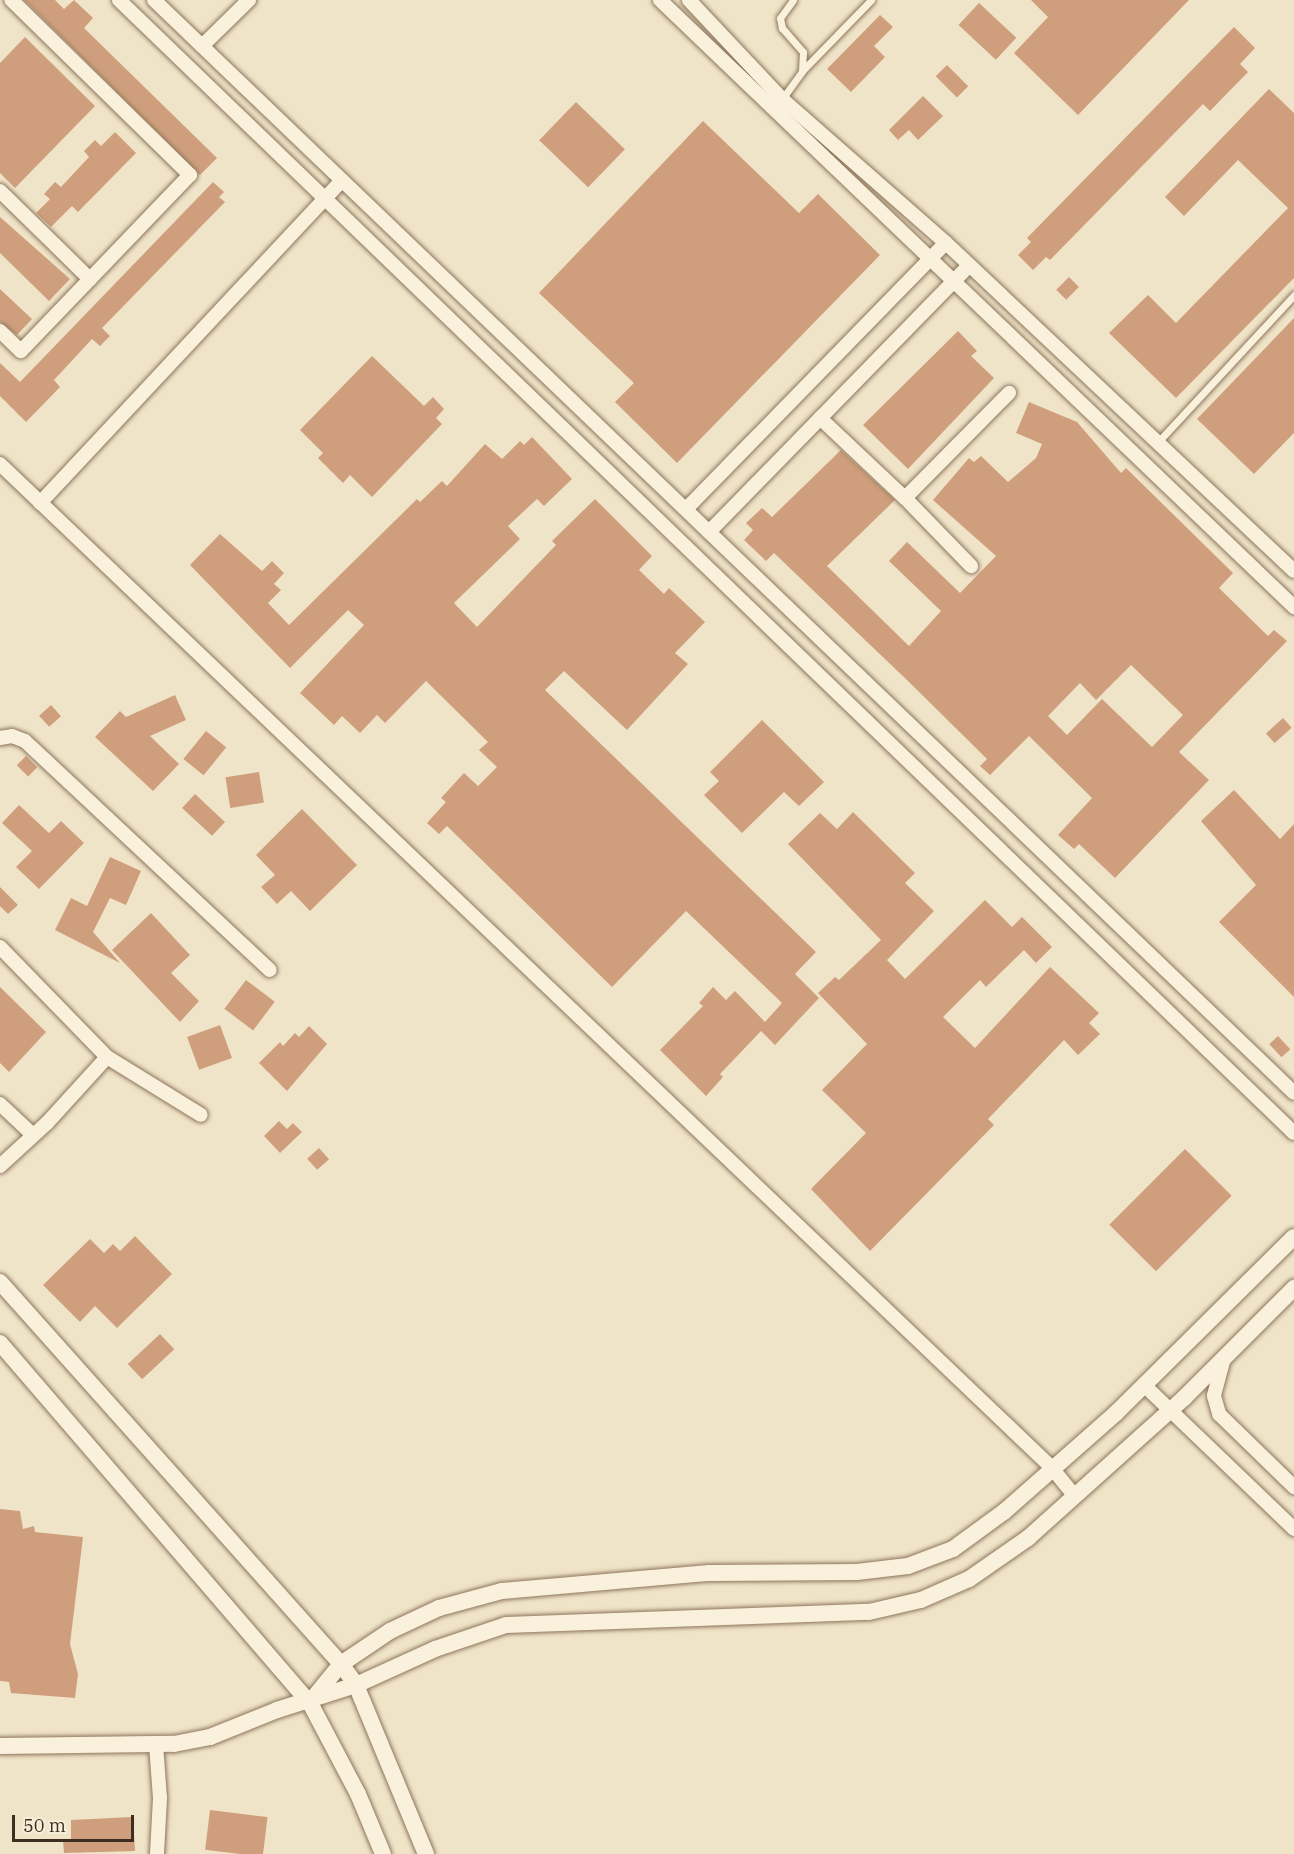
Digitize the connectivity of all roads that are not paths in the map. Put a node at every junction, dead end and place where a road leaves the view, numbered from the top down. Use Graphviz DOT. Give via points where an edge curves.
graph roads {
  1 [pos="3,0"];
  2 [pos="11,0"];
  3 [pos="119,0"];
  4 [pos="154,0"];
  5 [pos="249,0"];
  6 [pos="660,0"];
  7 [pos="689,0"];
  8 [pos="793,0"];
  9 [pos="871,0"];
  10 [pos="0,3"];
  11 [pos="202,46"];
  12 [pos="802,71"];
  13 [pos="782,99"];
  14 [pos="342,180"];
  15 [pos="0,191"];
  16 [pos="323,197"];
  17 [pos="946,243"];
  18 [pos="929,261"];
  19 [pos="969,266"];
  20 [pos="90,279"];
  21 [pos="952,283"];
  22 [pos="1294,296"];
  23 [pos="0,331"];
  24 [pos="1009,393"];
  25 [pos="820,418"];
  26 [pos="1157,442"];
  27 [pos="0,464"];
  28 [pos="905,498"];
  29 [pos="40,503"];
  30 [pos="688,507"];
  31 [pos="709,532"];
  32 [pos="971,566"];
  33 [pos="1294,571"];
  34 [pos="1294,607"];
  35 [pos="0,738"];
  36 [pos="0,946"];
  37 [pos="270,970"];
  38 [pos="107,1057"];
  39 [pos="1294,1092"];
  40 [pos="0,1104"];
  41 [pos="201,1115"];
  42 [pos="1294,1133"];
  43 [pos="32,1134"];
  44 [pos="0,1166"];
  45 [pos="1294,1237"];
  46 [pos="0,1282"];
  47 [pos="1294,1288"];
  48 [pos="0,1343"];
  49 [pos="1224,1357"];
  50 [pos="1144,1385"];
  51 [pos="1170,1410"];
  52 [pos="1052,1468"];
  53 [pos="1294,1487"];
  54 [pos="1075,1496"];
  55 [pos="1294,1529"];
  56 [pos="341,1664"];
  57 [pos="356,1685"];
  58 [pos="310,1703"];
  59 [pos="156,1744"];
  60 [pos="0,1746"];
  61 [pos="157,1854"];
  62 [pos="383,1854"];
  63 [pos="426,1854"];
  1 -- 10 [label="street"];
  2 -- 20 [label="street" via="190,175"];
  3 -- 16 [label="street"];
  4 -- 11 [label="street"];
  5 -- 11 [label="street"];
  6 -- 18 [label="street"];
  7 -- 13 [label="street"];
  8 -- 12 [label="lane" via="780,18 782,28 803,52"];
  9 -- 12 [label="lane"];
  11 -- 14 [label="street"];
  12 -- 13 [label="lane"];
  13 -- 17 [label="street"];
  14 -- 16 [label="street"];
  14 -- 30 [label="street"];
  15 -- 20 [label="street"];
  16 -- 29 [label="street"];
  16 -- 42 [label="street"];
  17 -- 18 [label="street"];
  17 -- 19 [label="street"];
  18 -- 21 [label="street"];
  18 -- 30 [label="street"];
  19 -- 21 [label="street"];
  19 -- 26 [label="street"];
  20 -- 23 [label="street" via="21,351"];
  21 -- 25 [label="street"];
  21 -- 34 [label="street"];
  22 -- 26 [label="lane"];
  24 -- 28 [label="street"];
  25 -- 28 [label="street"];
  25 -- 31 [label="street"];
  26 -- 33 [label="street"];
  27 -- 29 [label="street"];
  28 -- 32 [label="street"];
  29 -- 52 [label="street"];
  30 -- 31 [label="street"];
  31 -- 39 [label="street"];
  35 -- 37 [label="street" via="12,735 25,741"];
  36 -- 38 [label="street"];
  38 -- 41 [label="street"];
  38 -- 43 [label="street"];
  40 -- 43 [label="street"];
  43 -- 44 [label="street"];
  45 -- 50 [label="street"];
  46 -- 56 [label="street"];
  47 -- 49 [label="street"];
  48 -- 58 [label="street"];
  49 -- 51 [label="street"];
  49 -- 53 [label="street" via="1214,1396 1219,1414"];
  50 -- 51 [label="street"];
  50 -- 52 [label="street"];
  51 -- 54 [label="street"];
  51 -- 55 [label="street"];
  52 -- 54 [label="street"];
  52 -- 56 [label="street" via="1005,1511 953,1549 908,1566 857,1572 708,1573 502,1591 439,1608 390,1631"];
  54 -- 57 [label="street" via="1028,1538 969,1580 921,1600 869,1612 506,1625 435,1649"];
  56 -- 57 [label="street"];
  56 -- 58 [label="street"];
  57 -- 58 [label="street"];
  57 -- 63 [label="street"];
  58 -- 59 [label="street" via="277,1710 210,1737"];
  58 -- 62 [label="street" via="358,1794"];
  59 -- 60 [label="street"];
  59 -- 61 [label="street" via="160,1798"];
}
